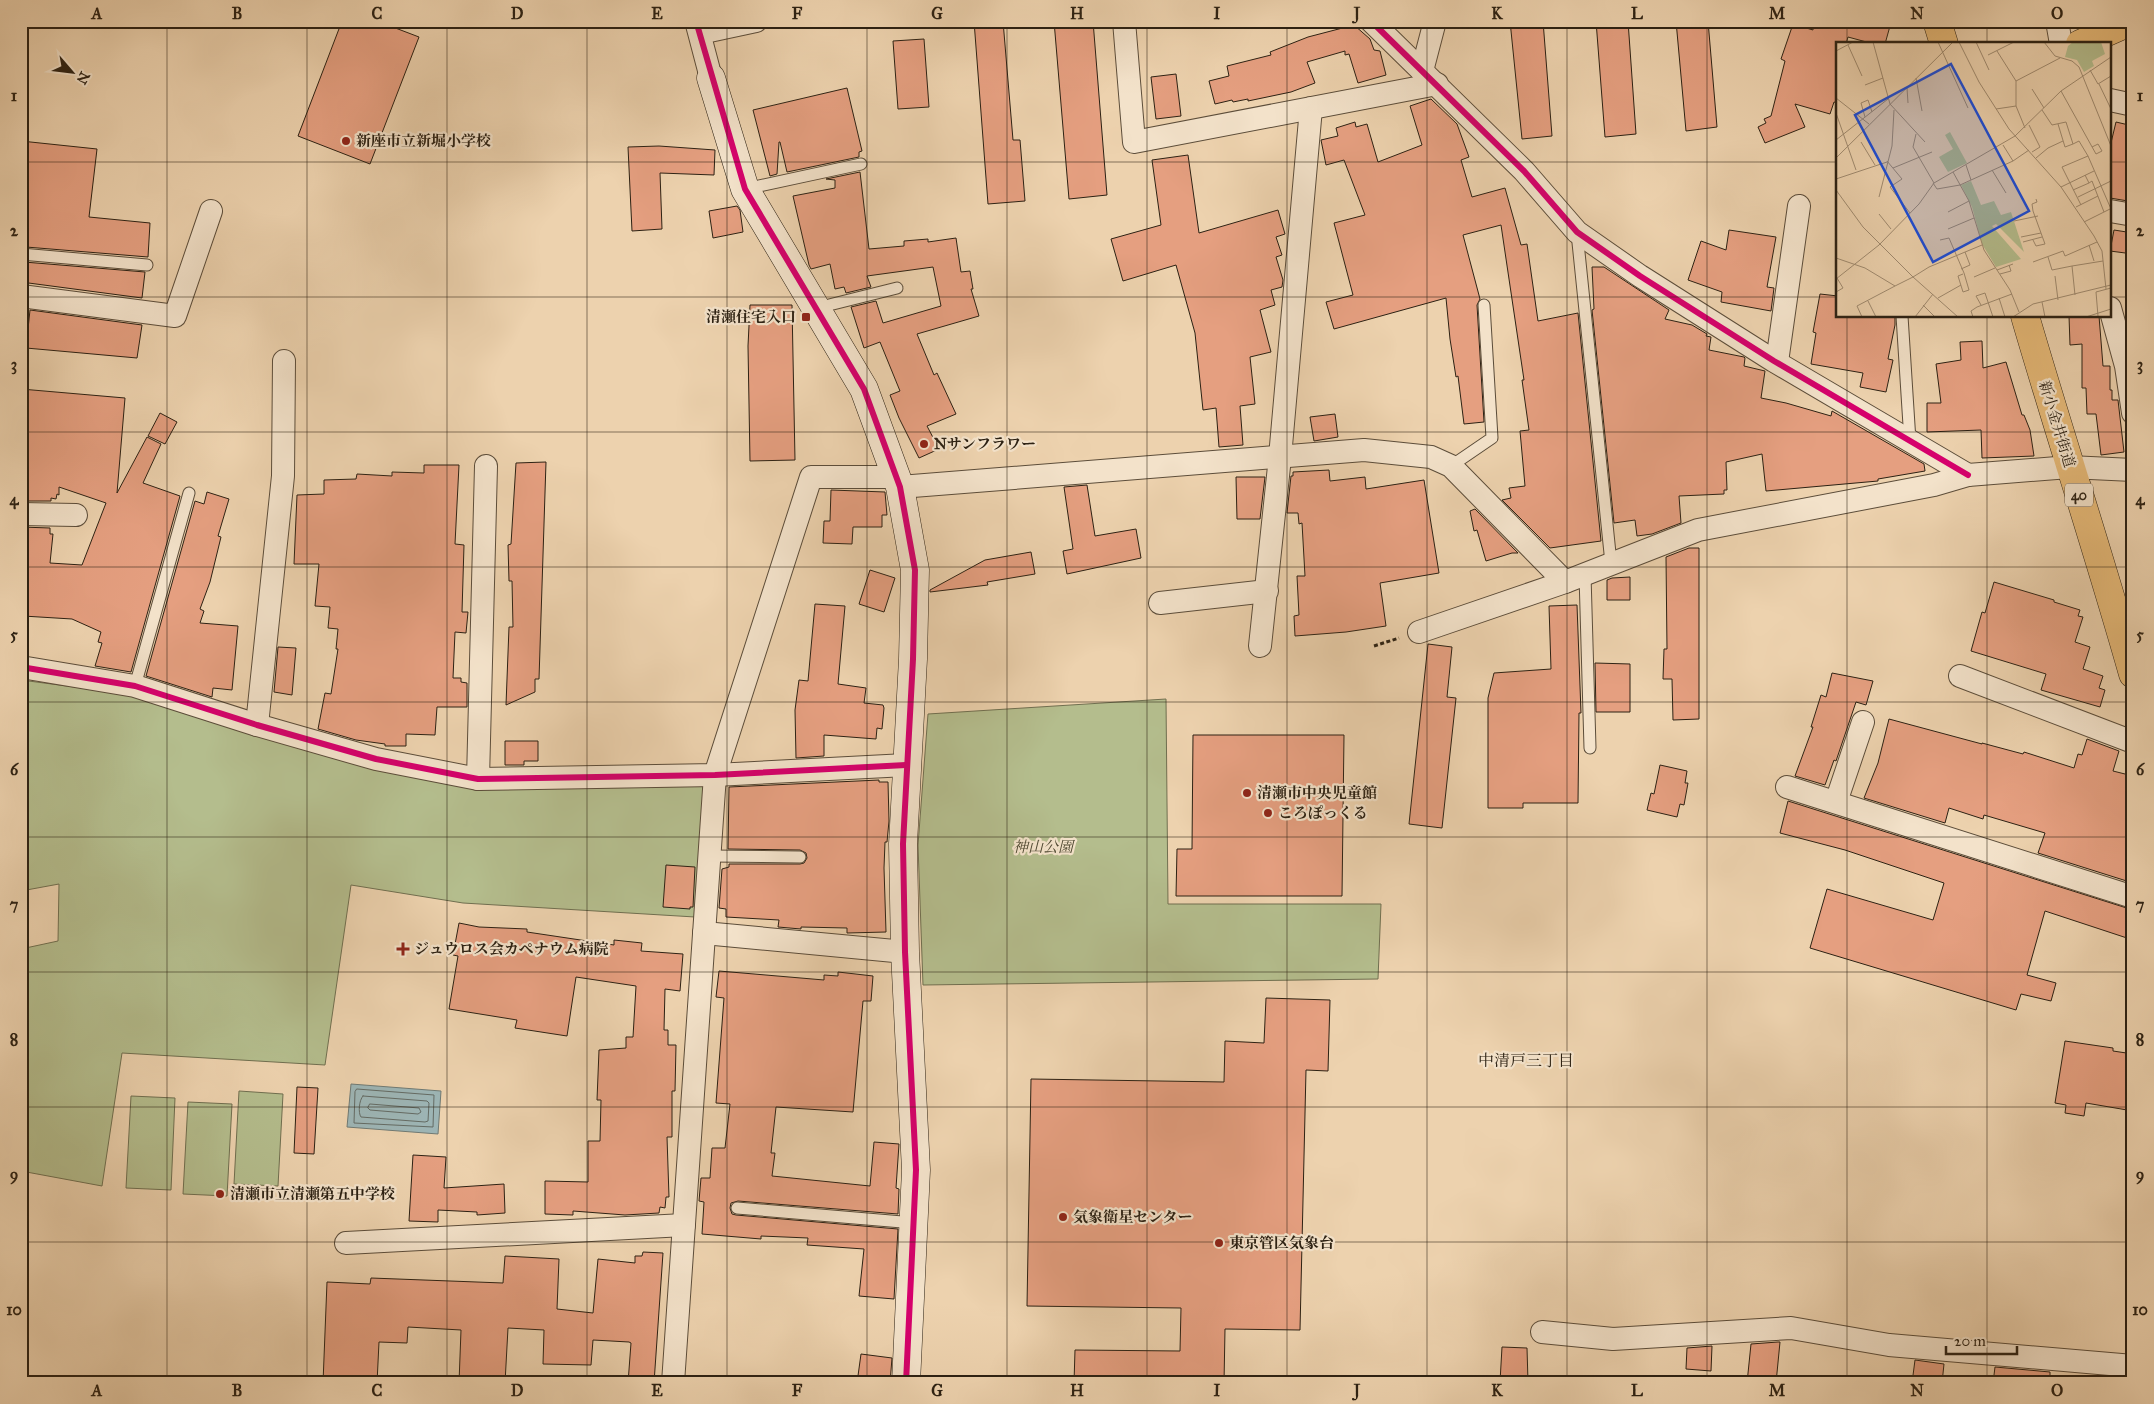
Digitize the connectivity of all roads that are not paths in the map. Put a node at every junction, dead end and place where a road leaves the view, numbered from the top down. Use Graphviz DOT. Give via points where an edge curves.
graph roads {
  1 [pos="756,21"];
  2 [pos="1124,21"];
  3 [pos="1371,21"];
  4 [pos="1435,21"];
  5 [pos="1937,21"];
  6 [pos="2057,21"];
  7 [pos="2132,21"];
  8 [pos="698,27"];
  9 [pos="1943,42"];
  10 [pos="2061,42"];
  11 [pos="2085,42"];
  12 [pos="711,78"];
  13 [pos="1430,78"];
  14 [pos="2112,100"];
  15 [pos="2133,105"];
  16 [pos="1311,108"];
  17 [pos="862,164"];
  18 [pos="745,189"];
  19 [pos="1799,206"];
  20 [pos="211,211"];
  21 [pos="2112,211"];
  22 [pos="2133,215"];
  23 [pos="1577,232"];
  24 [pos="21,254"];
  25 [pos="147,265"];
  26 [pos="897,288"];
  27 [pos="21,296"];
  28 [pos="1484,305"];
  29 [pos="817,308"];
  30 [pos="2112,314"];
  31 [pos="1902,318"];
  32 [pos="2026,318"];
  33 [pos="284,361"];
  34 [pos="1777,362"];
  35 [pos="2129,367"];
  36 [pos="2133,413"];
  37 [pos="1910,441"];
  38 [pos="1280,457"];
  39 [pos="486,466"];
  40 [pos="1451,466"];
  41 [pos="2070,467"];
  42 [pos="2133,470"];
  43 [pos="1968,476"];
  44 [pos="899,482"];
  45 [pos="189,493"];
  46 [pos="21,514"];
  47 [pos="76,515"];
  48 [pos="1611,563"];
  49 [pos="1575,578"];
  50 [pos="1267,591"];
  51 [pos="1160,603"];
  52 [pos="1419,632"];
  53 [pos="1260,646"];
  54 [pos="21,667"];
  55 [pos="2133,674"];
  56 [pos="1960,676"];
  57 [pos="135,686"];
  58 [pos="1863,722"];
  59 [pos="258,725"];
  60 [pos="2133,742"];
  61 [pos="1590,748"];
  62 [pos="906,765"];
  63 [pos="715,775"];
  64 [pos="478,779"];
  65 [pos="1788,787"];
  66 [pos="1836,802"];
  67 [pos="710,856"];
  68 [pos="800,857"];
  69 [pos="2133,897"];
  70 [pos="704,933"];
  71 [pos="905,952"];
  72 [pos="737,1208"];
  73 [pos="914,1223"];
  74 [pos="684,1225"];
  75 [pos="346,1243"];
  76 [pos="1542,1332"];
  77 [pos="2133,1366"];
  78 [pos="673,1383"];
  79 [pos="906,1383"];
  1 -- 8 [label="street"];
  2 -- 16 [label="street" via="1134,142"];
  3 -- 13 [label="street"];
  4 -- 13 [label="street"];
  5 -- 9 [label="main road"];
  6 -- 10 [label="street"];
  7 -- 11 [label="main road"];
  8 -- 12 [label="street"];
  12 -- 18 [label="street"];
  13 -- 16 [label="street"];
  13 -- 23 [label="street" via="1524,170"];
  14 -- 15 [label="street"];
  16 -- 38 [label="street"];
  17 -- 18 [label="lane"];
  18 -- 29 [label="street"];
  19 -- 34 [label="street"];
  20 -- 27 [label="street" via="175,316"];
  21 -- 22 [label="street"];
  23 -- 34 [label="street" via="1640,276"];
  23 -- 48 [label="lane"];
  24 -- 25 [label="lane"];
  26 -- 29 [label="lane"];
  28 -- 40 [label="lane" via="1492,438"];
  29 -- 44 [label="street" via="864,388"];
  30 -- 35 [label="street"];
  31 -- 37 [label="lane"];
  32 -- 41 [label="main road, 新小金井街道 / 40"];
  33 -- 59 [label="street" via="283,476"];
  34 -- 37 [label="street"];
  35 -- 36 [label="street"];
  37 -- 43 [label="street"];
  38 -- 40 [label="street" via="1364,450 1431,457"];
  38 -- 44 [label="street"];
  38 -- 50 [label="street"];
  39 -- 64 [label="street"];
  40 -- 49 [label="street"];
  41 -- 42 [label="street"];
  41 -- 43 [label="street"];
  41 -- 55 [label="main road, 新小金井街道 / 40"];
  43 -- 48 [label="street" via="1698,530"];
  44 -- 62 [label="street" via="914,570 913,660"];
  44 -- 63 [label="street" via="811,477"];
  45 -- 57 [label="lane"];
  46 -- 47 [label="street"];
  48 -- 49 [label="street"];
  49 -- 52 [label="street"];
  49 -- 61 [label="lane"];
  50 -- 51 [label="street"];
  50 -- 53 [label="street"];
  54 -- 57 [label="street"];
  56 -- 60 [label="street"];
  57 -- 59 [label="street"];
  58 -- 66 [label="street"];
  59 -- 64 [label="street" via="376,759"];
  62 -- 63 [label="street"];
  62 -- 71 [label="street" via="903,844"];
  63 -- 64 [label="street"];
  63 -- 67 [label="street"];
  65 -- 66 [label="street"];
  66 -- 69 [label="street"];
  67 -- 68 [label="lane"];
  67 -- 70 [label="street"];
  70 -- 71 [label="street"];
  70 -- 74 [label="street"];
  71 -- 73 [label="street" via="916,1170"];
  72 -- 73 [label="lane"];
  73 -- 79 [label="street"];
  74 -- 75 [label="street"];
  74 -- 78 [label="street"];
  76 -- 77 [label="street" via="1613,1339 1792,1328 1889,1345"];
}
